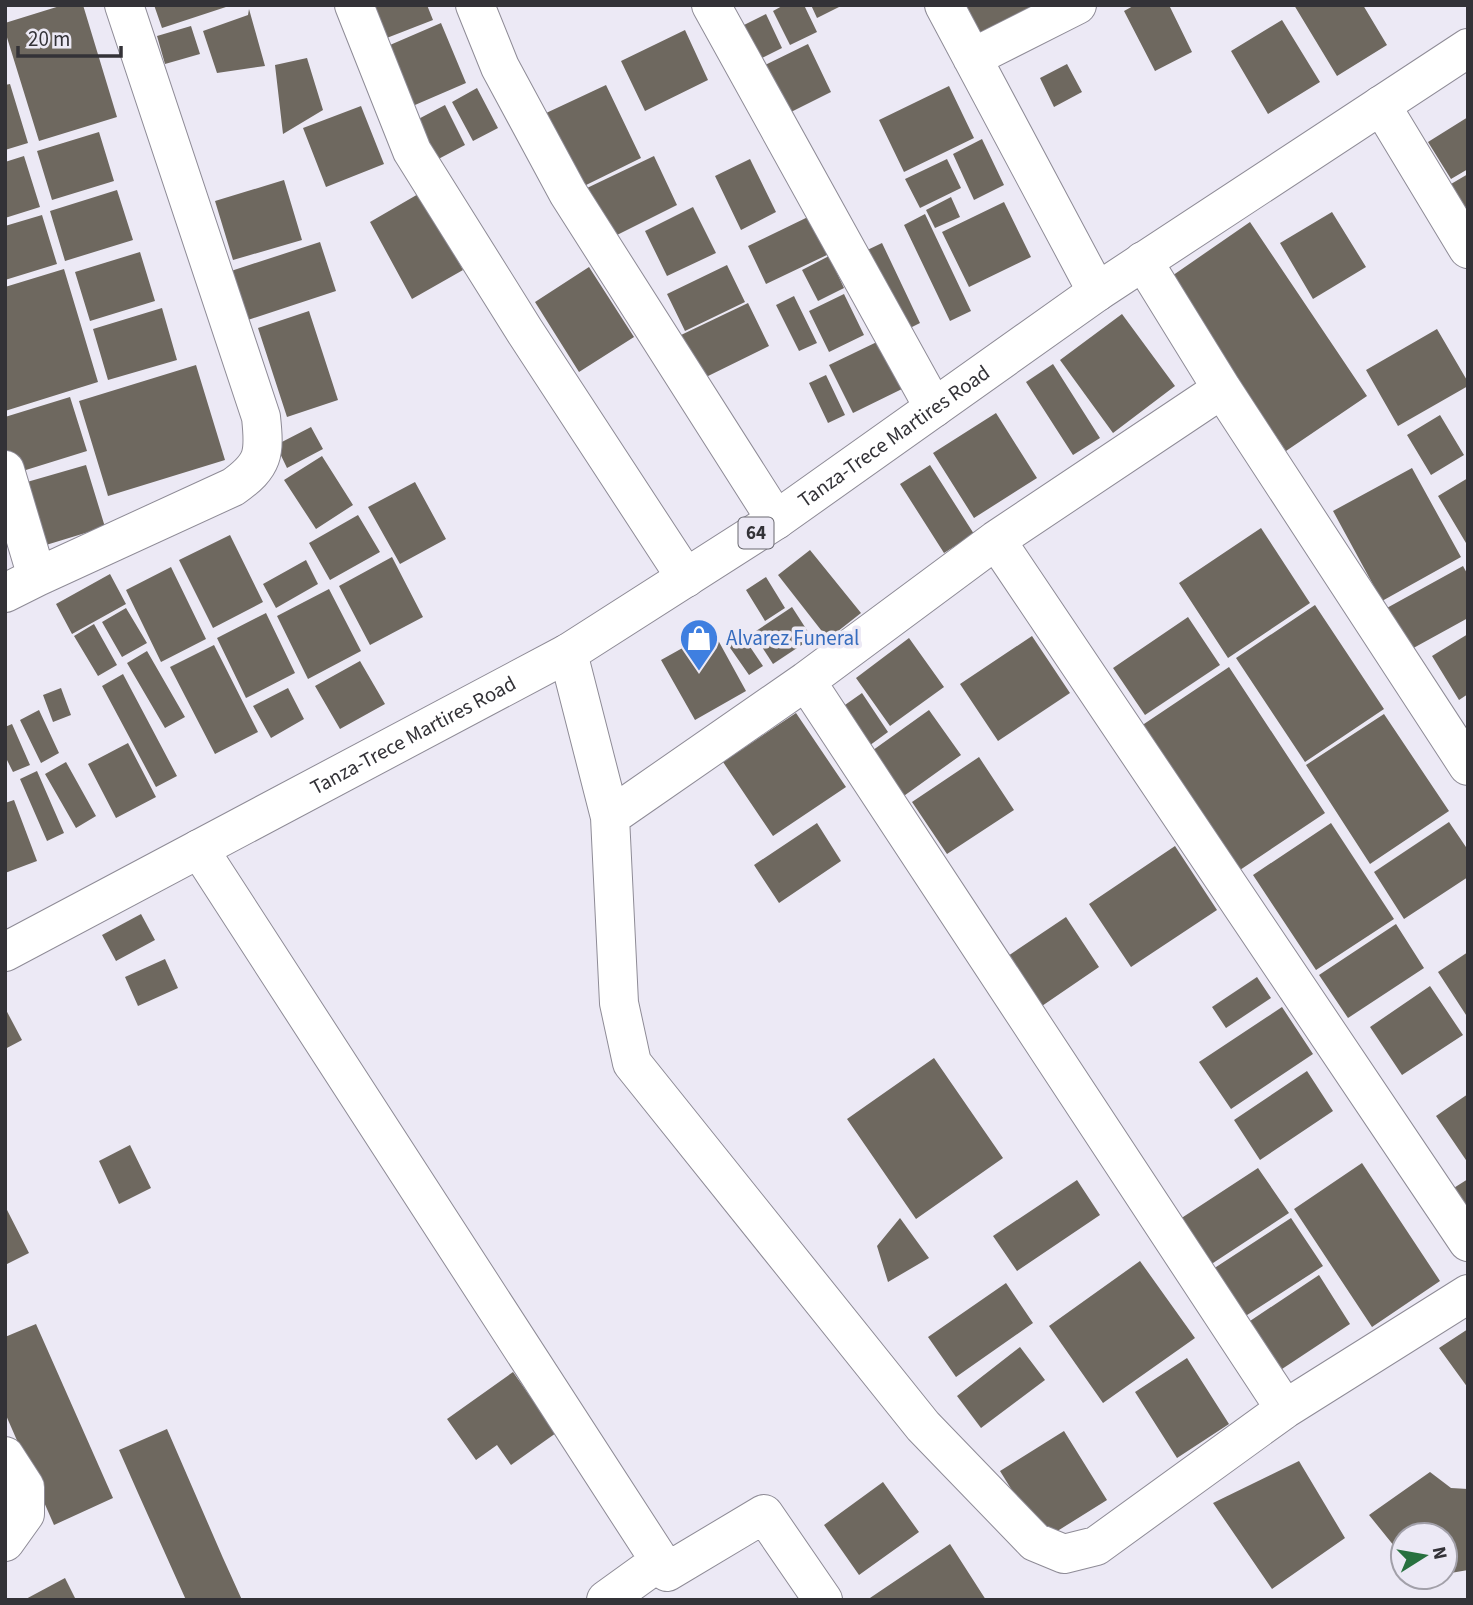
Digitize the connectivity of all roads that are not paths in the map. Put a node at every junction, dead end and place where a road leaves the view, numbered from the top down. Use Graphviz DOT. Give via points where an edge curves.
graph roads {
  1 [pos="124,5"];
  2 [pos="354,5"];
  3 [pos="475,5"];
  4 [pos="711,5"];
  5 [pos="944,5"];
  6 [pos="1077,5"];
  7 [pos="1468,48"];
  8 [pos="972,58"];
  9 [pos="1381,105"];
  10 [pos="1468,249"];
  11 [pos="1143,261"];
  12 [pos="1097,292"];
  13 [pos="1222,389"];
  14 [pos="934,408"];
  15 [pos="5,470"];
  16 [pos="776,520"];
  17 [pos="996,540"];
  18 [pos="686,578"];
  19 [pos="21,585"];
  20 [pos="568,653"];
  21 [pos="806,681"];
  22 [pos="1468,766"];
  23 [pos="610,817"];
  24 [pos="199,849"];
  25 [pos="5,952"];
  26 [pos="1468,1241"];
  27 [pos="1468,1294"];
  28 [pos="1284,1409"];
  29 [pos="5,1456"];
  30 [pos="5,1542"];
  31 [pos="660,1561"];
  32 [pos="606,1600"];
  33 [pos="823,1600"];
  1 -- 19 [label="street" via="261,418 264,445 258,463 233,487"];
  2 -- 18 [label="street" via="412,151"];
  3 -- 16 [label="street" via="500,66 568,193"];
  4 -- 14 [label="street"];
  5 -- 8 [label="street"];
  6 -- 8 [label="street"];
  7 -- 9 [label="street, Tanza-Trece Martires Road / 64"];
  8 -- 12 [label="street"];
  9 -- 10 [label="street"];
  9 -- 11 [label="street, Tanza-Trece Martires Road / 64"];
  11 -- 12 [label="street, Tanza-Trece Martires Road / 64"];
  11 -- 13 [label="street"];
  12 -- 14 [label="street, Tanza-Trece Martires Road / 64"];
  13 -- 17 [label="street"];
  13 -- 22 [label="street"];
  14 -- 16 [label="street, Tanza-Trece Martires Road / 64"];
  15 -- 19 [label="street"];
  16 -- 18 [label="street, Tanza-Trece Martires Road / 64"];
  17 -- 21 [label="street"];
  17 -- 26 [label="street"];
  18 -- 20 [label="street, Tanza-Trece Martires Road / 64"];
  20 -- 23 [label="street"];
  20 -- 24 [label="street, Tanza-Trece Martires Road / 64"];
  21 -- 23 [label="street"];
  21 -- 28 [label="street"];
  23 -- 28 [label="street" via="619,1003 632,1063 923,1426 1035,1542 1065,1554 1096,1546"];
  24 -- 25 [label="street, Tanza-Trece Martires Road / 64"];
  24 -- 31 [label="street"];
  27 -- 28 [label="street"];
  29 -- 30 [label="street" via="25,1487 25,1514"];
  31 -- 32 [label="street"];
  31 -- 33 [label="street" via="667,1572 764,1514"];
}
